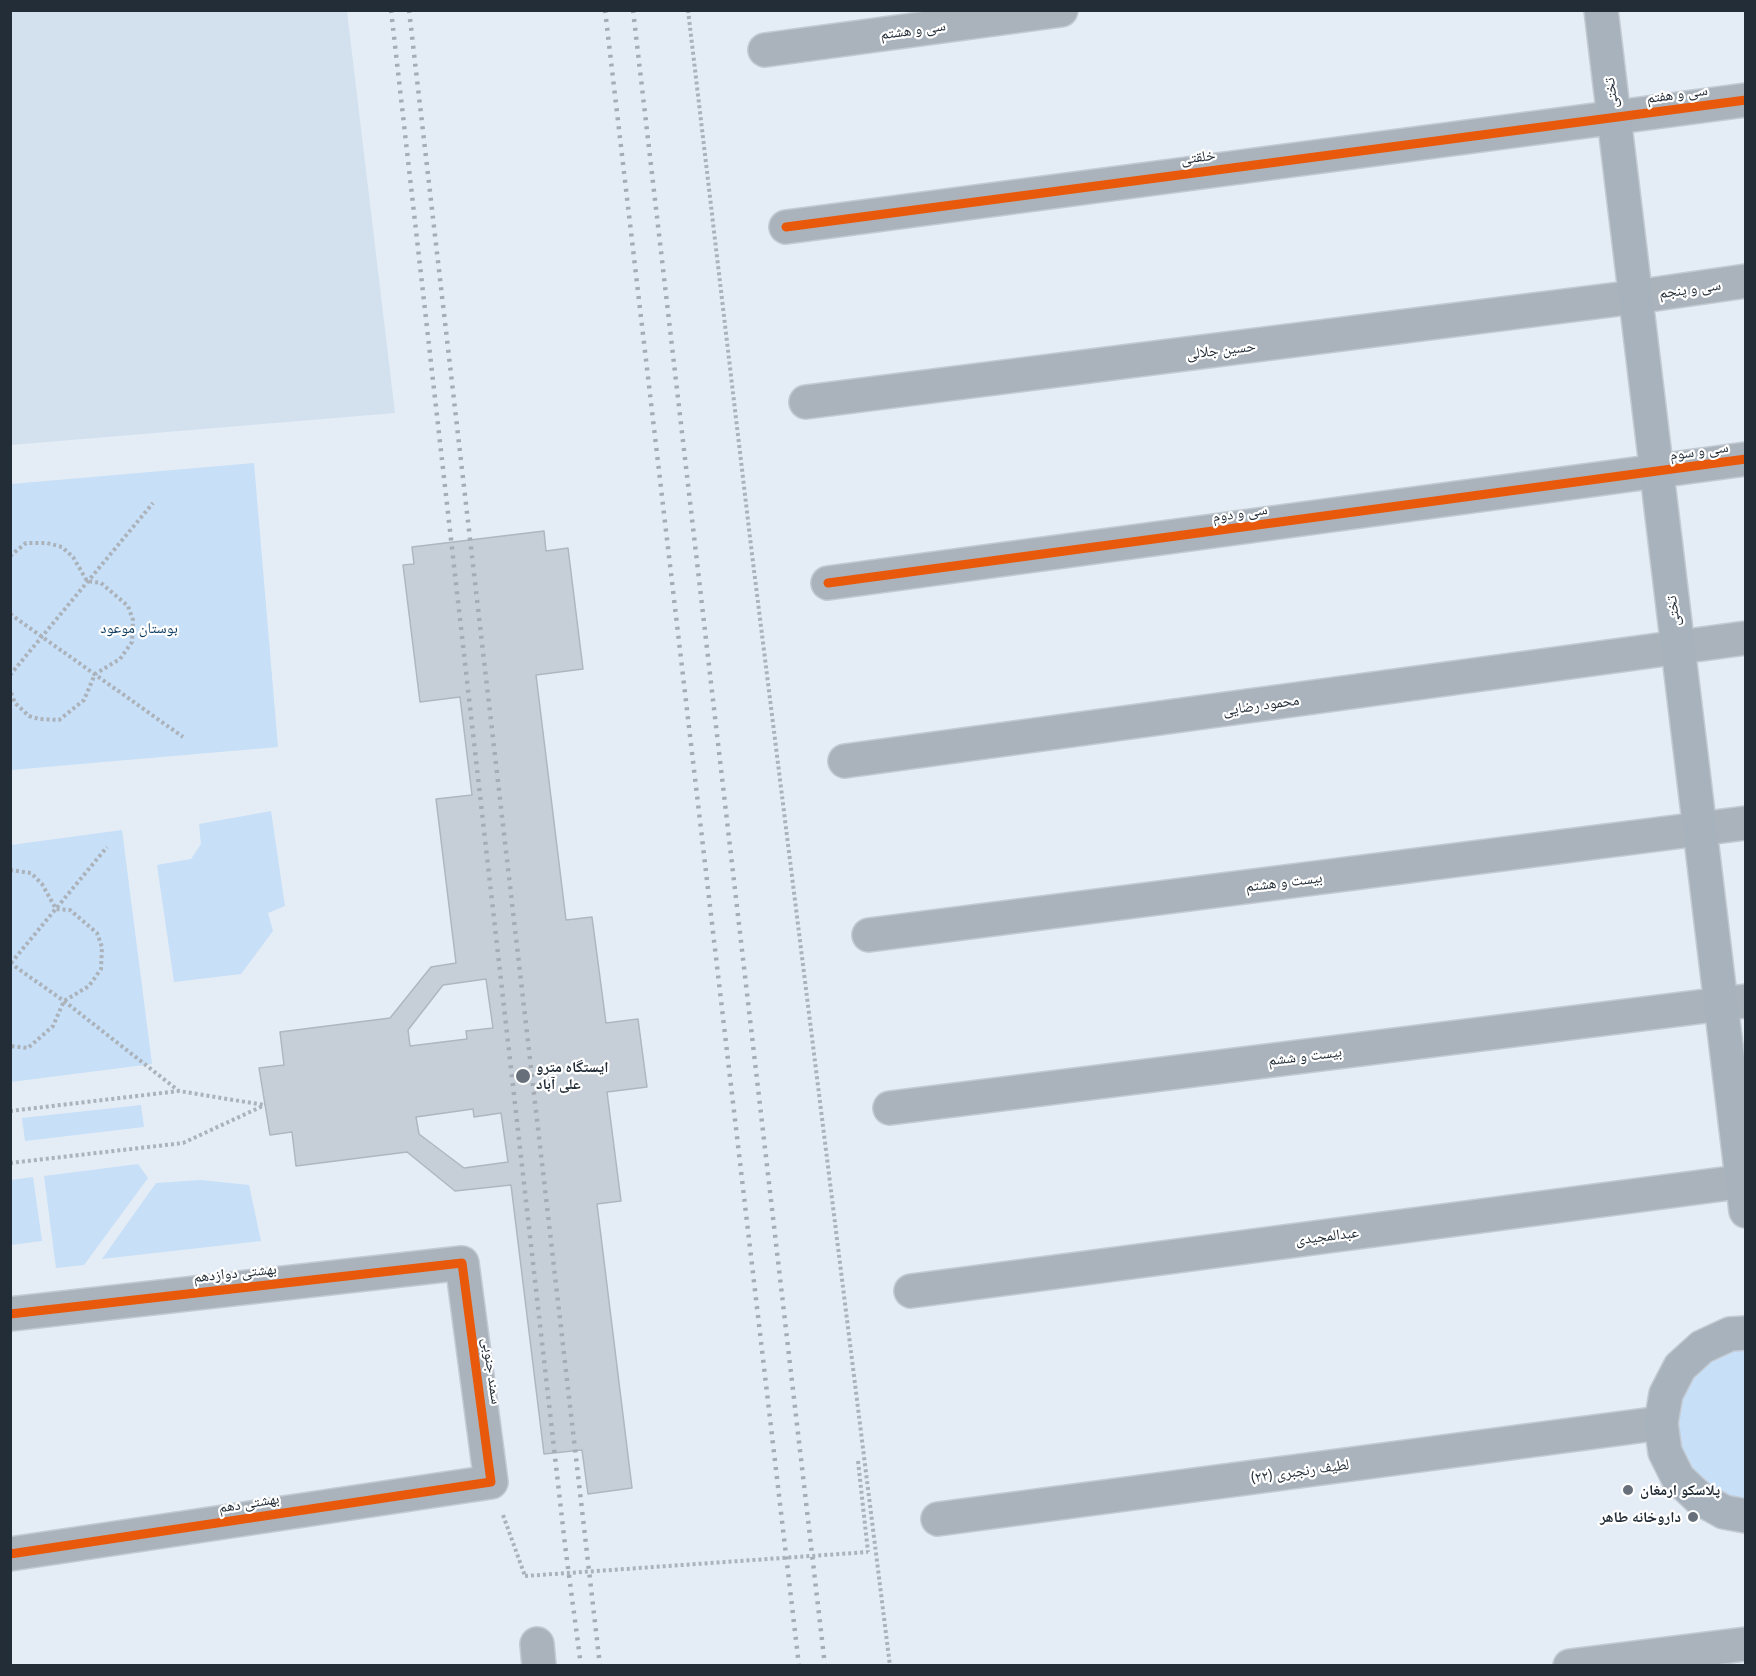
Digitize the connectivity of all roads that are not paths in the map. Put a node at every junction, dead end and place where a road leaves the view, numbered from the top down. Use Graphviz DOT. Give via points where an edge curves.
graph roads {
  1 [pos="1060,10"];
  2 [pos="1601,10"];
  3 [pos="765,50"];
  4 [pos="1746,100"];
  5 [pos="1613,117"];
  6 [pos="786,226"];
  7 [pos="1746,281"];
  8 [pos="1635,297"];
  9 [pos="806,402"];
  10 [pos="1746,459"];
  11 [pos="1657,472"];
  12 [pos="828,583"];
  13 [pos="1746,638"];
  14 [pos="1678,649"];
  15 [pos="845,761"];
  16 [pos="1746,823"];
  17 [pos="1699,829"];
  18 [pos="869,935"];
  19 [pos="1733,1003"];
  20 [pos="890,1108"];
  21 [pos="1744,1192"];
  22 [pos="462,1263"];
  23 [pos="911,1291"];
  24 [pos="10,1314"];
  25 [pos="1746,1333"];
  26 [pos="1661,1424"];
  27 [pos="491,1482"];
  28 [pos="1746,1516"];
  29 [pos="938,1519"];
  30 [pos="10,1554"];
  31 [pos="1746,1644"];
  32 [pos="1570,1665"];
  1 -- 3 [label="street, سی و هشتم"];
  2 -- 5 [label="main road, تختی"];
  4 -- 5 [label="street, سی و هفتم"];
  5 -- 6 [label="street, خلقتی"];
  5 -- 8 [label="main road, تختی"];
  7 -- 8 [label="street, سی و پنجم"];
  8 -- 9 [label="street, حسین جلالی"];
  8 -- 11 [label="main road, تختی"];
  10 -- 11 [label="street, سی و سوم"];
  11 -- 12 [label="street, سی و دوم"];
  11 -- 14 [label="main road, تختی"];
  13 -- 14 [label="street, محمود رضایی"];
  14 -- 15 [label="street, محمود رضایی"];
  14 -- 17 [label="main road, تختی"];
  16 -- 17 [label="street, بیست و هشتم"];
  17 -- 18 [label="street, بیست و هشتم"];
  17 -- 19 [label="main road, تختی"];
  19 -- 20 [label="street, بیست و ششم"];
  19 -- 21 [label="main road, تختی"];
  21 -- 23 [label="street, عبدالمجیدی"];
  22 -- 24 [label="street, بهشتی دوازدهم"];
  22 -- 27 [label="street, سمند جنوبی"];
  25 -- 26 [label="main road" via="1730,1334 1702,1347 1680,1367 1666,1394"];
  26 -- 28 [label="main road" via="1665,1452 1678,1478 1699,1498 1724,1512"];
  26 -- 29 [label="street, لطیف رنجبری (۲۲)"];
  27 -- 30 [label="street, بهشتی دهم"];
  31 -- 32 [label="street"];
}
